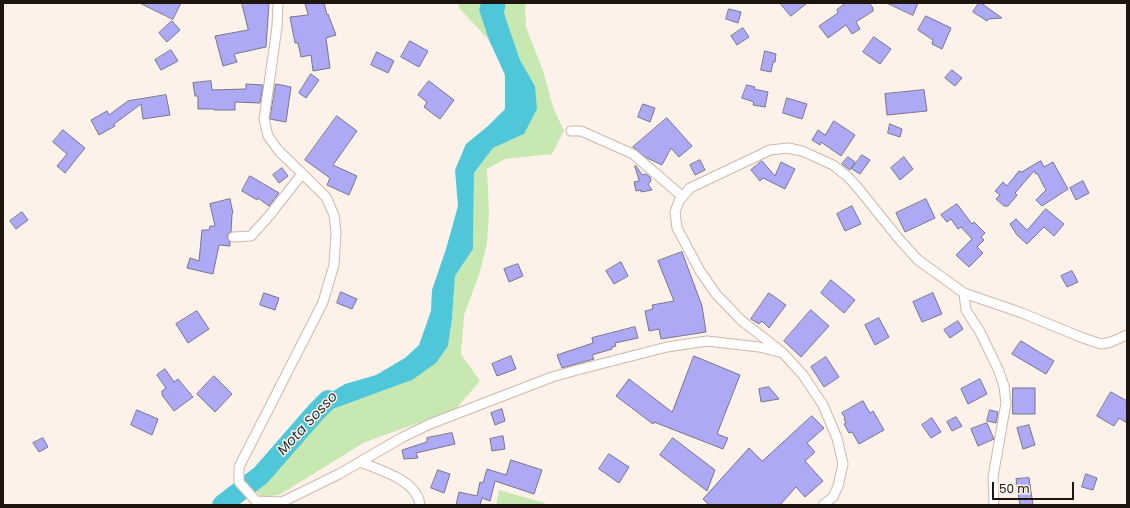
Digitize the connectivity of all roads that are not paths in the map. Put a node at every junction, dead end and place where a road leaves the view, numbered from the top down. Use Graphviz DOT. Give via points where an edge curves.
graph roads {
  1 [pos="278,3"];
  2 [pos="571,130"];
  3 [pos="302,174"];
  4 [pos="683,197"];
  5 [pos="233,237"];
  6 [pos="964,293"];
  7 [pos="1127,335"];
  8 [pos="783,353"];
  9 [pos="360,462"];
  10 [pos="420,505"];
  11 [pos="823,505"];
  12 [pos="994,505"];
  1 -- 3 [label="street" via="264,119 268,136"];
  2 -- 4 [label="street" via="581,131 633,154"];
  3 -- 5 [label="street" via="251,236"];
  3 -- 9 [label="street" via="326,197 334,215 334,265 318,313 239,467 240,482 256,502 282,502"];
  4 -- 6 [label="street" via="690,188 770,150 788,148 802,151 833,165 848,177 918,260"];
  4 -- 8 [label="street" via="675,212 677,228 700,271 716,294 741,320"];
  6 -- 7 [label="street" via="1101,344"];
  6 -- 12 [label="street" via="966,310 980,332 1004,386 1006,403 994,477"];
  8 -- 9 [label="street" via="759,347 707,341 667,347 607,362 552,377 430,424"];
  8 -- 11 [label="street" via="803,375 823,405 837,438 843,464 833,497"];
  9 -- 10 [label="street" via="397,476 412,488 420,500"];
}
